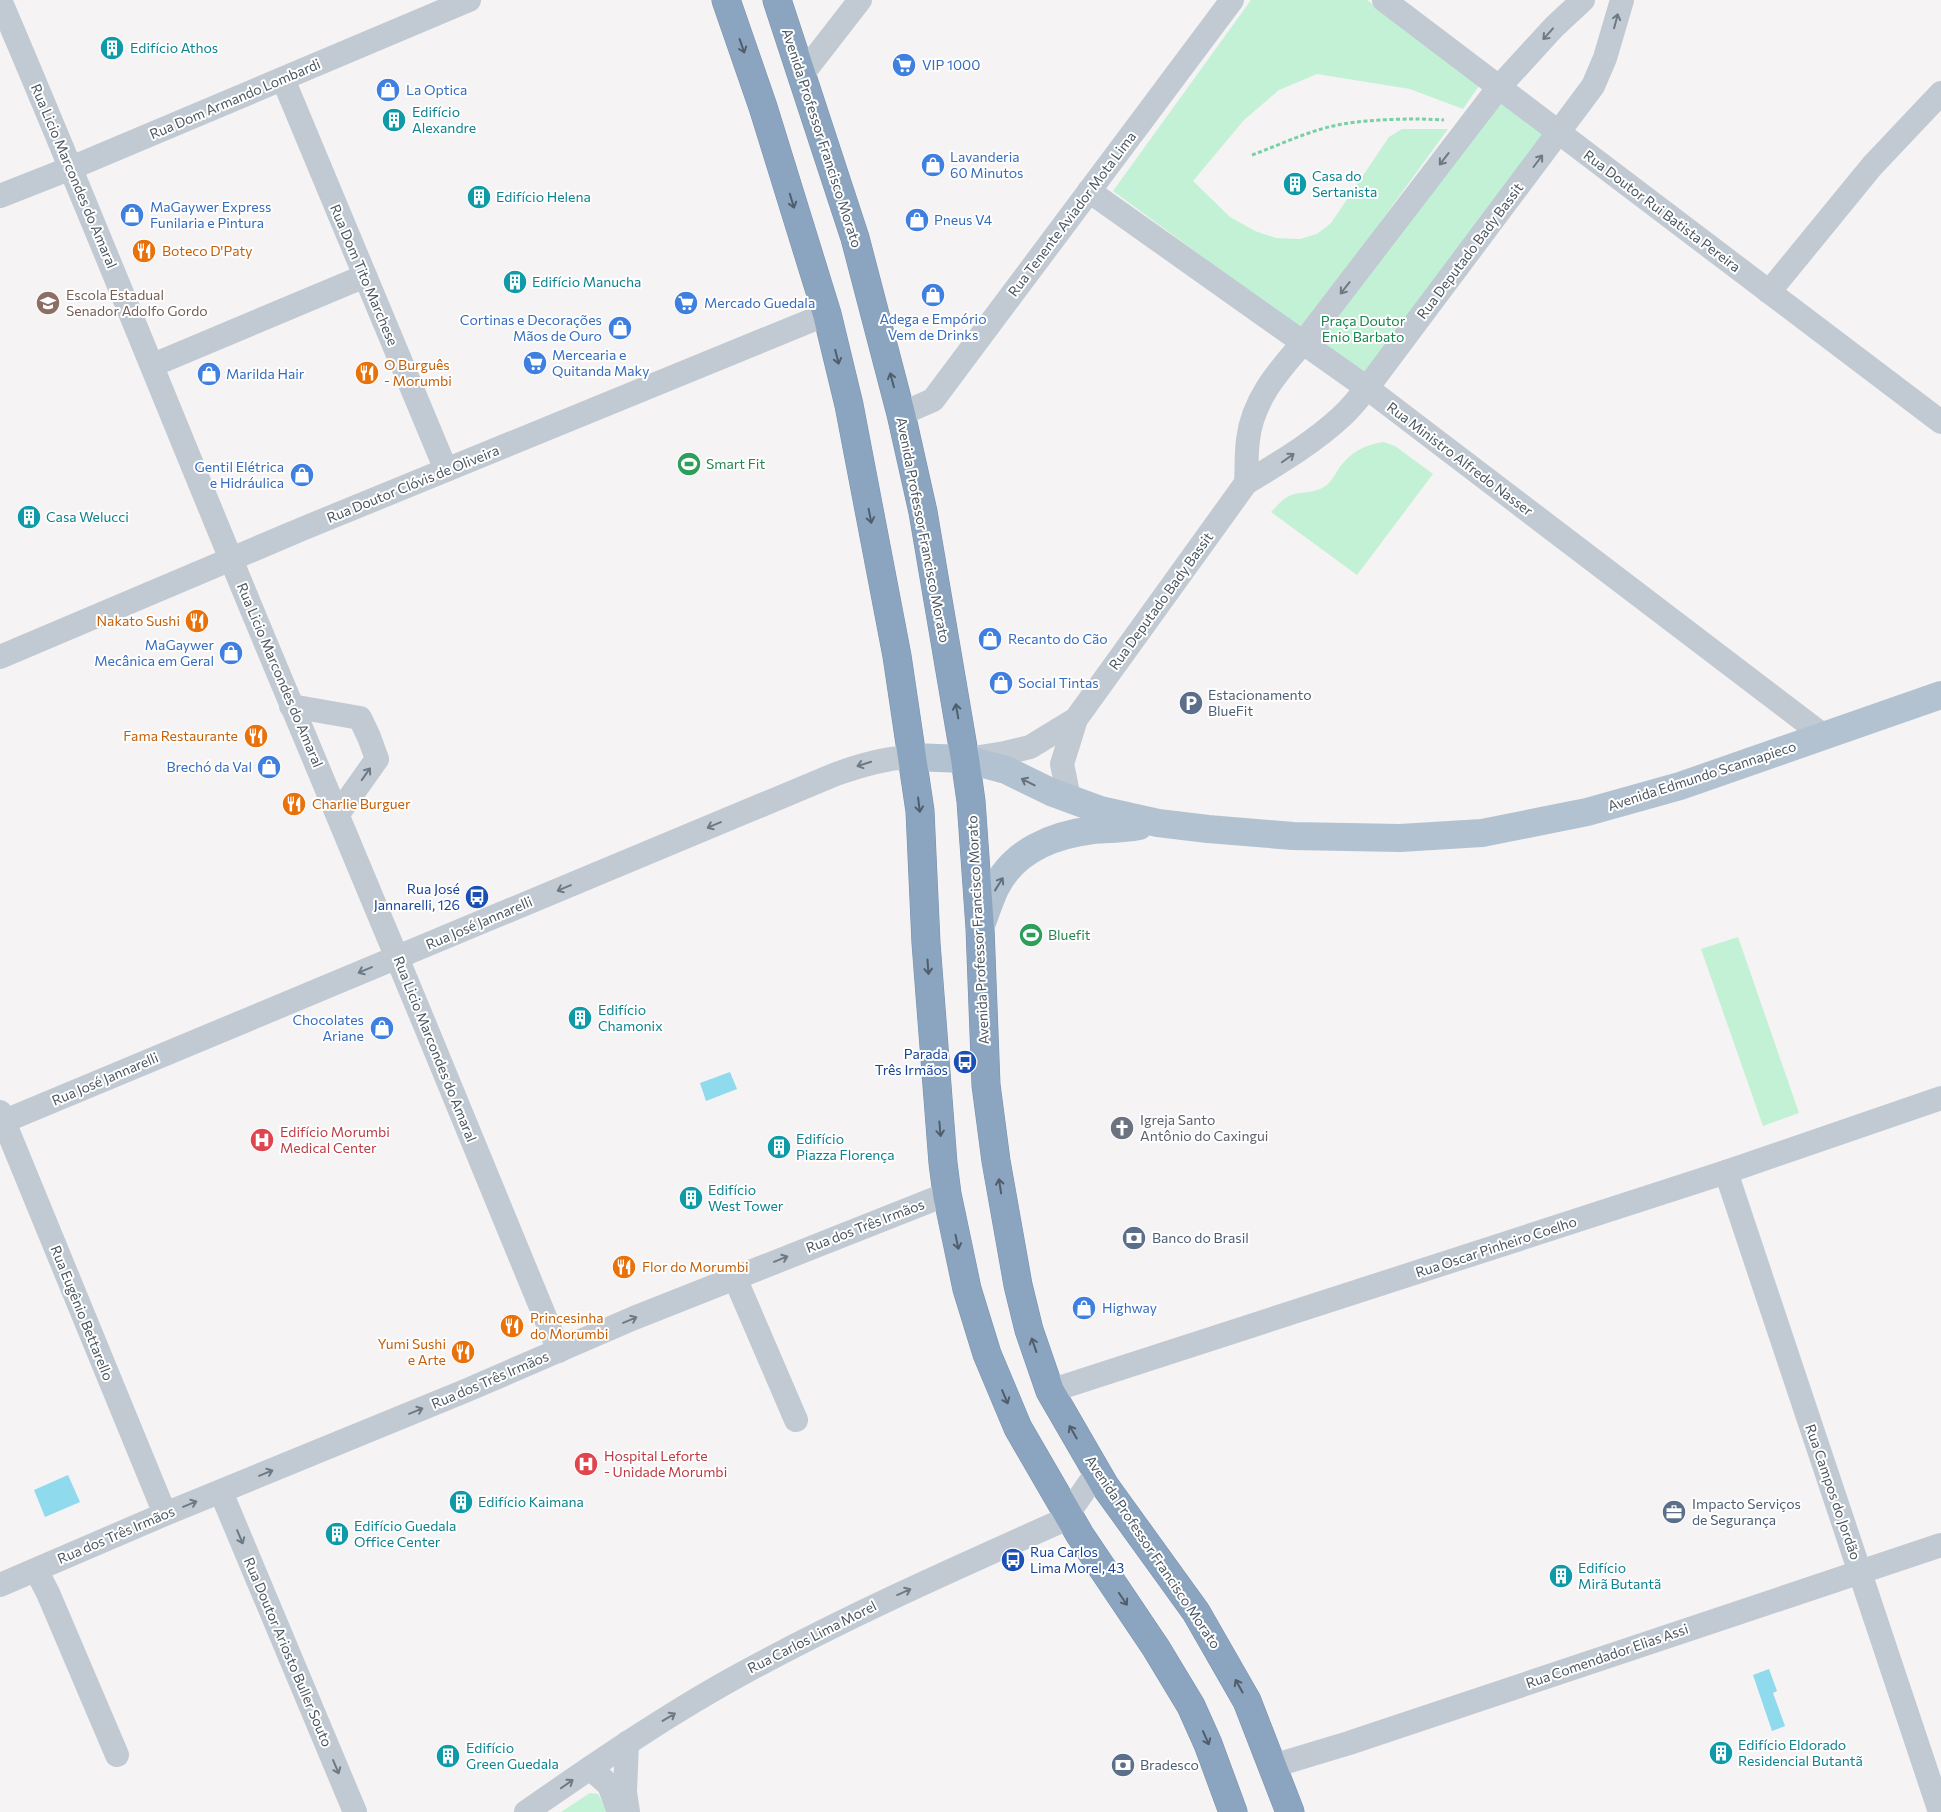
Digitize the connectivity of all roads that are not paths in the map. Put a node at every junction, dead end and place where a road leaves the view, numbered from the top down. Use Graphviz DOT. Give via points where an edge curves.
graph roads {
  1 [pos="0,0"];
  2 [pos="469,0"];
  3 [pos="726,0"];
  4 [pos="777,0"];
  5 [pos="860,0"];
  6 [pos="1232,0"];
  7 [pos="1384,0"];
  8 [pos="1583,0"];
  9 [pos="1622,0"];
  10 [pos="801,76"];
  11 [pos="283,79"];
  12 [pos="1499,87"];
  13 [pos="1941,93"];
  14 [pos="1559,133"];
  15 [pos="71,168"];
  16 [pos="1089,191"];
  17 [pos="0,196"];
  18 [pos="365,276"];
  19 [pos="1769,292"];
  20 [pos="827,314"];
  21 [pos="1303,343"];
  22 [pos="153,366"];
  23 [pos="1367,388"];
  24 [pos="902,414"];
  25 [pos="1941,422"];
  26 [pos="446,470"];
  27 [pos="1246,483"];
  28 [pos="232,559"];
  29 [pos="0,657"];
  30 [pos="1941,695"];
  31 [pos="291,706"];
  32 [pos="1076,719"];
  33 [pos="1824,736"];
  34 [pos="912,757"];
  35 [pos="965,759"];
  36 [pos="1069,798"];
  37 [pos="338,814"];
  38 [pos="1158,823"];
  39 [pos="980,928"];
  40 [pos="398,957"];
  41 [pos="1941,1098"];
  42 [pos="1,1119"];
  43 [pos="1726,1172"];
  44 [pos="947,1194"];
  45 [pos="735,1278"];
  46 [pos="559,1350"];
  47 [pos="1050,1391"];
  48 [pos="796,1420"];
  49 [pos="1097,1472"];
  50 [pos="221,1492"];
  51 [pos="165,1514"];
  52 [pos="1068,1514"];
  53 [pos="1941,1544"];
  54 [pos="36,1570"];
  55 [pos="1860,1571"];
  56 [pos="0,1585"];
  57 [pos="627,1743"];
  58 [pos="117,1755"];
  59 [pos="1274,1766"];
  60 [pos="590,1768"];
  61 [pos="354,1812"];
  62 [pos="526,1812"];
  63 [pos="620,1812"];
  64 [pos="628,1812"];
  65 [pos="1233,1812"];
  66 [pos="1290,1812"];
  67 [pos="1940,1812"];
  1 -- 15 [label="street, Rua Licio Marcondes do Amaral"];
  2 -- 11 [label="street, Rua Dom Armando Lombardi"];
  3 -- 20 [label="highway, one-way"];
  4 -- 10 [label="highway, Avenida Professor Francisco Morato"];
  5 -- 10 [label="street"];
  6 -- 16 [label="street, Rua Tenente Aviador Mota Lima"];
  7 -- 12 [label="street, Rua Doutor Rui Batista Pereira"];
  8 -- 12 [label="street, one-way"];
  14 -- 9 [label="street, Rua Deputado Bady Bassit, one-way" via="1593,86"];
  24 -- 10 [label="highway, Avenida Professor Francisco Morato, one-way" via="855,238"];
  11 -- 15 [label="street, Rua Dom Armando Lombardi"];
  11 -- 18 [label="street, Rua Dom Tito Marchese"];
  12 -- 14 [label="street, Rua Doutor Rui Batista Pereira"];
  12 -- 21 [label="street, one-way"];
  13 -- 19 [label="street" via="1872,166"];
  14 -- 19 [label="street, Rua Doutor Rui Batista Pereira"];
  23 -- 14 [label="street, Rua Deputado Bady Bassit, one-way"];
  15 -- 17 [label="street, Rua Dom Armando Lombardi"];
  15 -- 22 [label="street, Rua Licio Marcondes do Amaral"];
  16 -- 21 [label="street, Rua Ministro Alfredo Nasser"];
  16 -- 24 [label="street, Rua Tenente Aviador Mota Lima" via="933,400"];
  18 -- 22 [label="street"];
  18 -- 26 [label="street, Rua Dom Tito Marchese"];
  19 -- 25 [label="street, Rua Doutor Rui Batista Pereira"];
  20 -- 26 [label="street, Rua Doutor Clóvis de Oliveira"];
  20 -- 34 [label="highway, one-way" via="855,434 897,656"];
  21 -- 23 [label="street, Rua Ministro Alfredo Nasser"];
  21 -- 27 [label="street" via="1280,369 1254,413 1248,438"];
  22 -- 28 [label="street, Rua Licio Marcondes do Amaral"];
  27 -- 23 [label="street, Rua Deputado Bady Bassit, one-way" via="1307,444 1342,416"];
  23 -- 33 [label="street, Rua Ministro Alfredo Nasser"];
  35 -- 24 [label="highway, Avenida Professor Francisco Morato, one-way" via="923,512"];
  26 -- 28 [label="street, Rua Doutor Clóvis de Oliveira"];
  27 -- 32 [label="street, Rua Deputado Bady Bassit"];
  28 -- 29 [label="street, Rua Doutor Clóvis de Oliveira"];
  28 -- 31 [label="street, Rua Licio Marcondes do Amaral"];
  30 -- 33 [label="main road, Avenida Edmundo Scannapieco"];
  31 -- 37 [label="street, Rua Licio Marcondes do Amaral"];
  37 -- 31 [label="street, one-way" via="377,759 369,737 360,718"];
  32 -- 35 [label="street, Rua Deputado Bady Bassit" via="1030,747"];
  32 -- 36 [label="street, Rua Deputado Bady Bassit" via="1062,764"];
  33 -- 38 [label="main road, Avenida Edmundo Scannapieco" via="1670,789 1587,812 1482,833 1400,838 1293,836"];
  34 -- 35 [label="main road, Rua José Jannarelli"];
  34 -- 40 [label="street, Rua José Jannarelli, one-way" via="868,762 836,774"];
  34 -- 44 [label="highway, one-way" via="920,811 934,1055"];
  36 -- 35 [label="main road, Avenida Edmundo Scannapieco, one-way" via="1006,770"];
  35 -- 39 [label="highway, Avenida Professor Francisco Morato"];
  36 -- 38 [label="main road, Avenida Edmundo Scannapieco" via="1100,810"];
  37 -- 40 [label="street, Rua Licio Marcondes do Amaral"];
  39 -- 38 [label="main road, Avenida Edmundo Scannapieco, one-way" via="996,887 1012,864 1030,849 1064,836"];
  47 -- 39 [label="highway, Avenida Professor Francisco Morato, one-way" via="1020,1294 996,1161 986,1085"];
  40 -- 42 [label="street, Rua José Jannarelli, one-way"];
  40 -- 46 [label="street, Rua Licio Marcondes do Amaral"];
  41 -- 43 [label="street, Rua Oscar Pinheiro Coelho"];
  42 -- 51 [label="street, Rua Eugênio Bettarello"];
  43 -- 47 [label="street, Rua Oscar Pinheiro Coelho"];
  43 -- 55 [label="street, Rua Campos do Jordão"];
  45 -- 44 [label="street, Rua dos Três Irmãos, one-way"];
  44 -- 52 [label="highway, one-way" via="967,1288 987,1354 1018,1428"];
  46 -- 45 [label="street, Rua dos Três Irmãos, one-way"];
  45 -- 48 [label="street"];
  50 -- 46 [label="street, Rua dos Três Irmãos, one-way"];
  49 -- 47 [label="highway, Avenida Professor Francisco Morato, one-way"];
  49 -- 52 [label="street, Rua Carlos Lima Morel"];
  59 -- 49 [label="highway, Avenida Professor Francisco Morato, one-way" via="1247,1701 1196,1612"];
  51 -- 50 [label="street, Rua dos Três Irmãos, one-way"];
  50 -- 61 [label="street, Rua Doutor Ariosto Buller Souto, one-way"];
  51 -- 54 [label="street, Rua dos Três Irmãos"];
  57 -- 52 [label="street, Rua Carlos Lima Morel, one-way" via="733,1678 859,1613 1058,1522"];
  52 -- 65 [label="highway, one-way" via="1191,1706"];
  53 -- 55 [label="street, Rua Comendador Elias Assi"];
  54 -- 56 [label="street, Rua dos Três Irmãos"];
  54 -- 58 [label="street"];
  55 -- 59 [label="street, Rua Comendador Elias Assi"];
  55 -- 67 [label="street, Rua Campos do Jordão"];
  57 -- 60 [label="street, Rua Carlos Lima Morel"];
  57 -- 64 [label="street" via="625,1792"];
  59 -- 66 [label="highway, Avenida Professor Francisco Morato"];
  62 -- 60 [label="street, Rua Carlos Lima Morel, one-way"];
  60 -- 63 [label="street" via="609,1785"];
}
